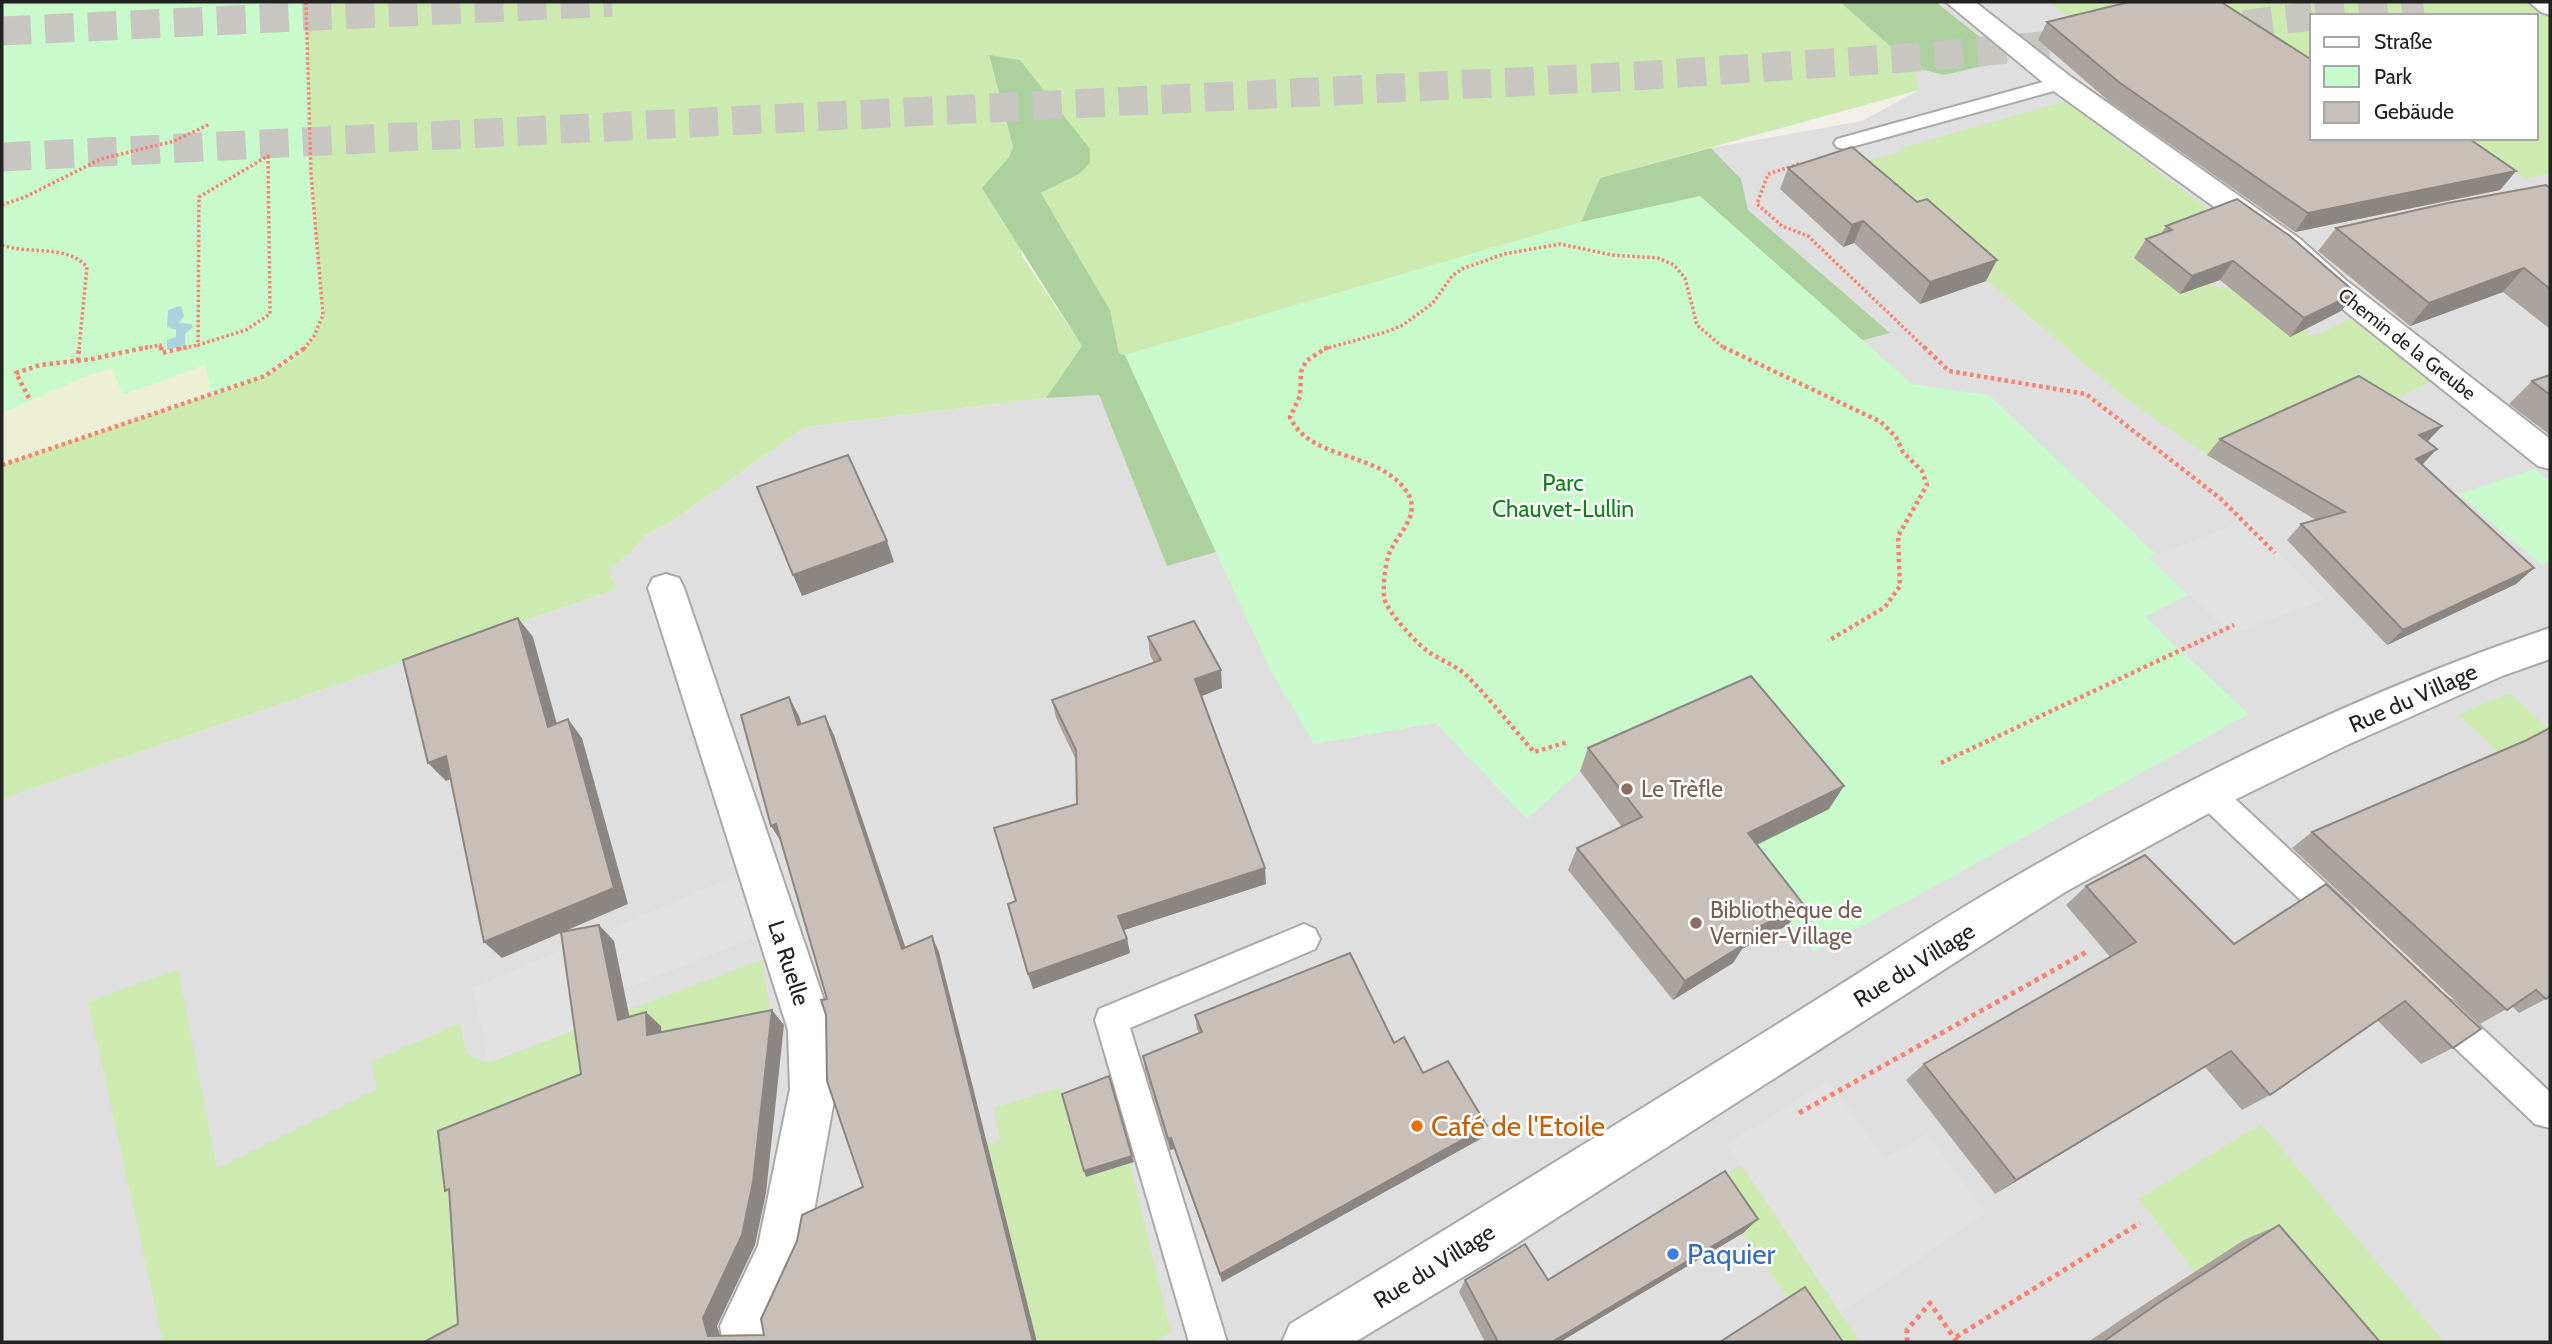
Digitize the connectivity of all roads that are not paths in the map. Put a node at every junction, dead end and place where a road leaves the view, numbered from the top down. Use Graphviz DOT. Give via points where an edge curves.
graph roads {
  1 [pos="1959,2"];
  2 [pos="2542,2"];
  3 [pos="2550,7"];
  4 [pos="2061,83"];
  5 [pos="1844,143"];
  6 [pos="2323,240"];
  7 [pos="2289,246"];
  8 [pos="2550,457"];
  9 [pos="666,588"];
  10 [pos="2550,643"];
  11 [pos="2208,793"];
  12 [pos="2358,934"];
  13 [pos="1304,939"];
  14 [pos="2418,990"];
  15 [pos="2547,1112"];
  16 [pos="749,1342"];
  17 [pos="1208,1342"];
  18 [pos="1308,1342"];
  1 -- 4 [label="street, Chemin de la Greube"];
  2 -- 3 [label="street"];
  4 -- 5 [label="lane"];
  4 -- 7 [label="street, Chemin de la Greube"];
  6 -- 7 [label="street"];
  7 -- 8 [label="street, Chemin de la Greube"];
  9 -- 16 [label="street, La Ruelle" via="811,1030 813,1089 782,1250 746,1325"];
  10 -- 11 [label="street, Rue du Village" via="2419,695"];
  11 -- 12 [label="lane"];
  11 -- 18 [label="street, Rue du Village" via="2050,878"];
  13 -- 17 [label="lane" via="1111,1020"];
  14 -- 15 [label="lane"];
}
